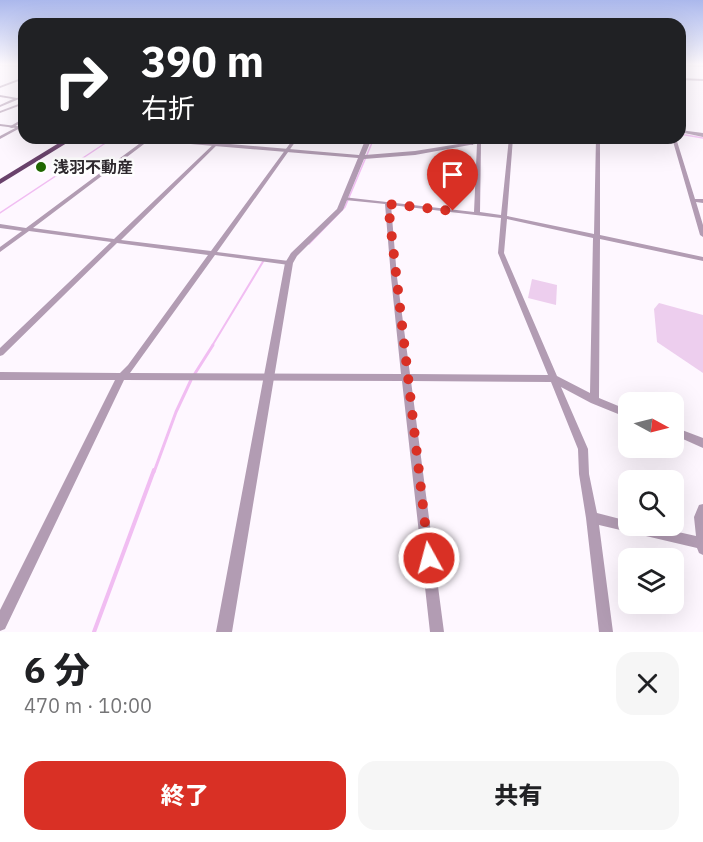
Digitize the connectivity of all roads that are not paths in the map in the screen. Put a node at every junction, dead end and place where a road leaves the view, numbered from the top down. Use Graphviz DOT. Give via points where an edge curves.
graph roads {
  1 [pos="0,96"];
  2 [pos="18,99"];
  3 [pos="18,103"];
  4 [pos="0,106"];
  5 [pos="0,111"];
  6 [pos="18,122"];
  7 [pos="0,125"];
  8 [pos="11,126"];
  9 [pos="18,127"];
  10 [pos="18,130"];
  11 [pos="686,132"];
  12 [pos="703,135"];
  13 [pos="0,138"];
  14 [pos="62,144"];
  15 [pos="142,144"];
  16 [pos="215,144"];
  17 [pos="292,144"];
  18 [pos="367,144"];
  19 [pos="451,144"];
  20 [pos="478,144"];
  21 [pos="510,144"];
  22 [pos="598,144"];
  23 [pos="676,144"];
  24 [pos="287,151"];
  25 [pos="362,157"];
  26 [pos="0,182"];
  27 [pos="345,198"];
  28 [pos="693,200"];
  29 [pos="703,201"];
  30 [pos="388,204"];
  31 [pos="477,214"];
  32 [pos="504,217"];
  33 [pos="0,226"];
  34 [pos="28,229"];
  35 [pos="703,235"];
  36 [pos="597,236"];
  37 [pos="115,241"];
  38 [pos="0,250"];
  39 [pos="213,253"];
  40 [pos="703,259"];
  41 [pos="289,263"];
  42 [pos="0,354"];
  43 [pos="0,376"];
  44 [pos="121,377"];
  45 [pos="268,377"];
  46 [pos="406,378"];
  47 [pos="555,379"];
  48 [pos="594,400"];
  49 [pos="618,410"];
  50 [pos="684,435"];
  51 [pos="703,443"];
  52 [pos="703,510"];
  53 [pos="592,518"];
  54 [pos="702,546"];
  55 [pos="0,624"];
  56 [pos="224,632"];
  57 [pos="438,632"];
  58 [pos="606,632"];
  1 -- 2 [label="street"];
  2 -- 4 [label="street"];
  3 -- 5 [label="street"];
  6 -- 8 [label="street"];
  7 -- 8 [label="street"];
  8 -- 9 [label="street"];
  10 -- 13 [label="street"];
  11 -- 12 [label="street"];
  14 -- 26 [label="highway"];
  15 -- 34 [label="street"];
  16 -- 24 [label="street"];
  16 -- 37 [label="street"];
  17 -- 24 [label="street"];
  18 -- 25 [label="street"];
  19 -- 25 [label="street"];
  20 -- 31 [label="street"];
  21 -- 32 [label="street"];
  22 -- 36 [label="street"];
  23 -- 28 [label="street"];
  24 -- 25 [label="street"];
  24 -- 39 [label="street"];
  25 -- 27 [label="street"];
  27 -- 30 [label="street"];
  27 -- 41 [label="street" via="340,210"];
  28 -- 29 [label="street"];
  28 -- 35 [label="street"];
  30 -- 31 [label="street"];
  30 -- 46 [label="street"];
  31 -- 32 [label="street"];
  32 -- 36 [label="street"];
  32 -- 47 [label="street" via="501,253"];
  33 -- 34 [label="street"];
  34 -- 37 [label="street"];
  34 -- 38 [label="street"];
  36 -- 40 [label="street"];
  36 -- 48 [label="street"];
  37 -- 39 [label="street"];
  37 -- 42 [label="street"];
  39 -- 41 [label="street"];
  39 -- 44 [label="street"];
  41 -- 45 [label="street"];
  43 -- 44 [label="street"];
  44 -- 45 [label="street"];
  44 -- 55 [label="street"];
  45 -- 46 [label="street"];
  45 -- 56 [label="street"];
  46 -- 47 [label="street"];
  46 -- 57 [label="street"];
  47 -- 48 [label="street"];
  47 -- 53 [label="street" via="584,449"];
  48 -- 49 [label="street"];
  50 -- 51 [label="street"];
  52 -- 54 [label="street"];
  53 -- 54 [label="street"];
  53 -- 58 [label="street"];
}
